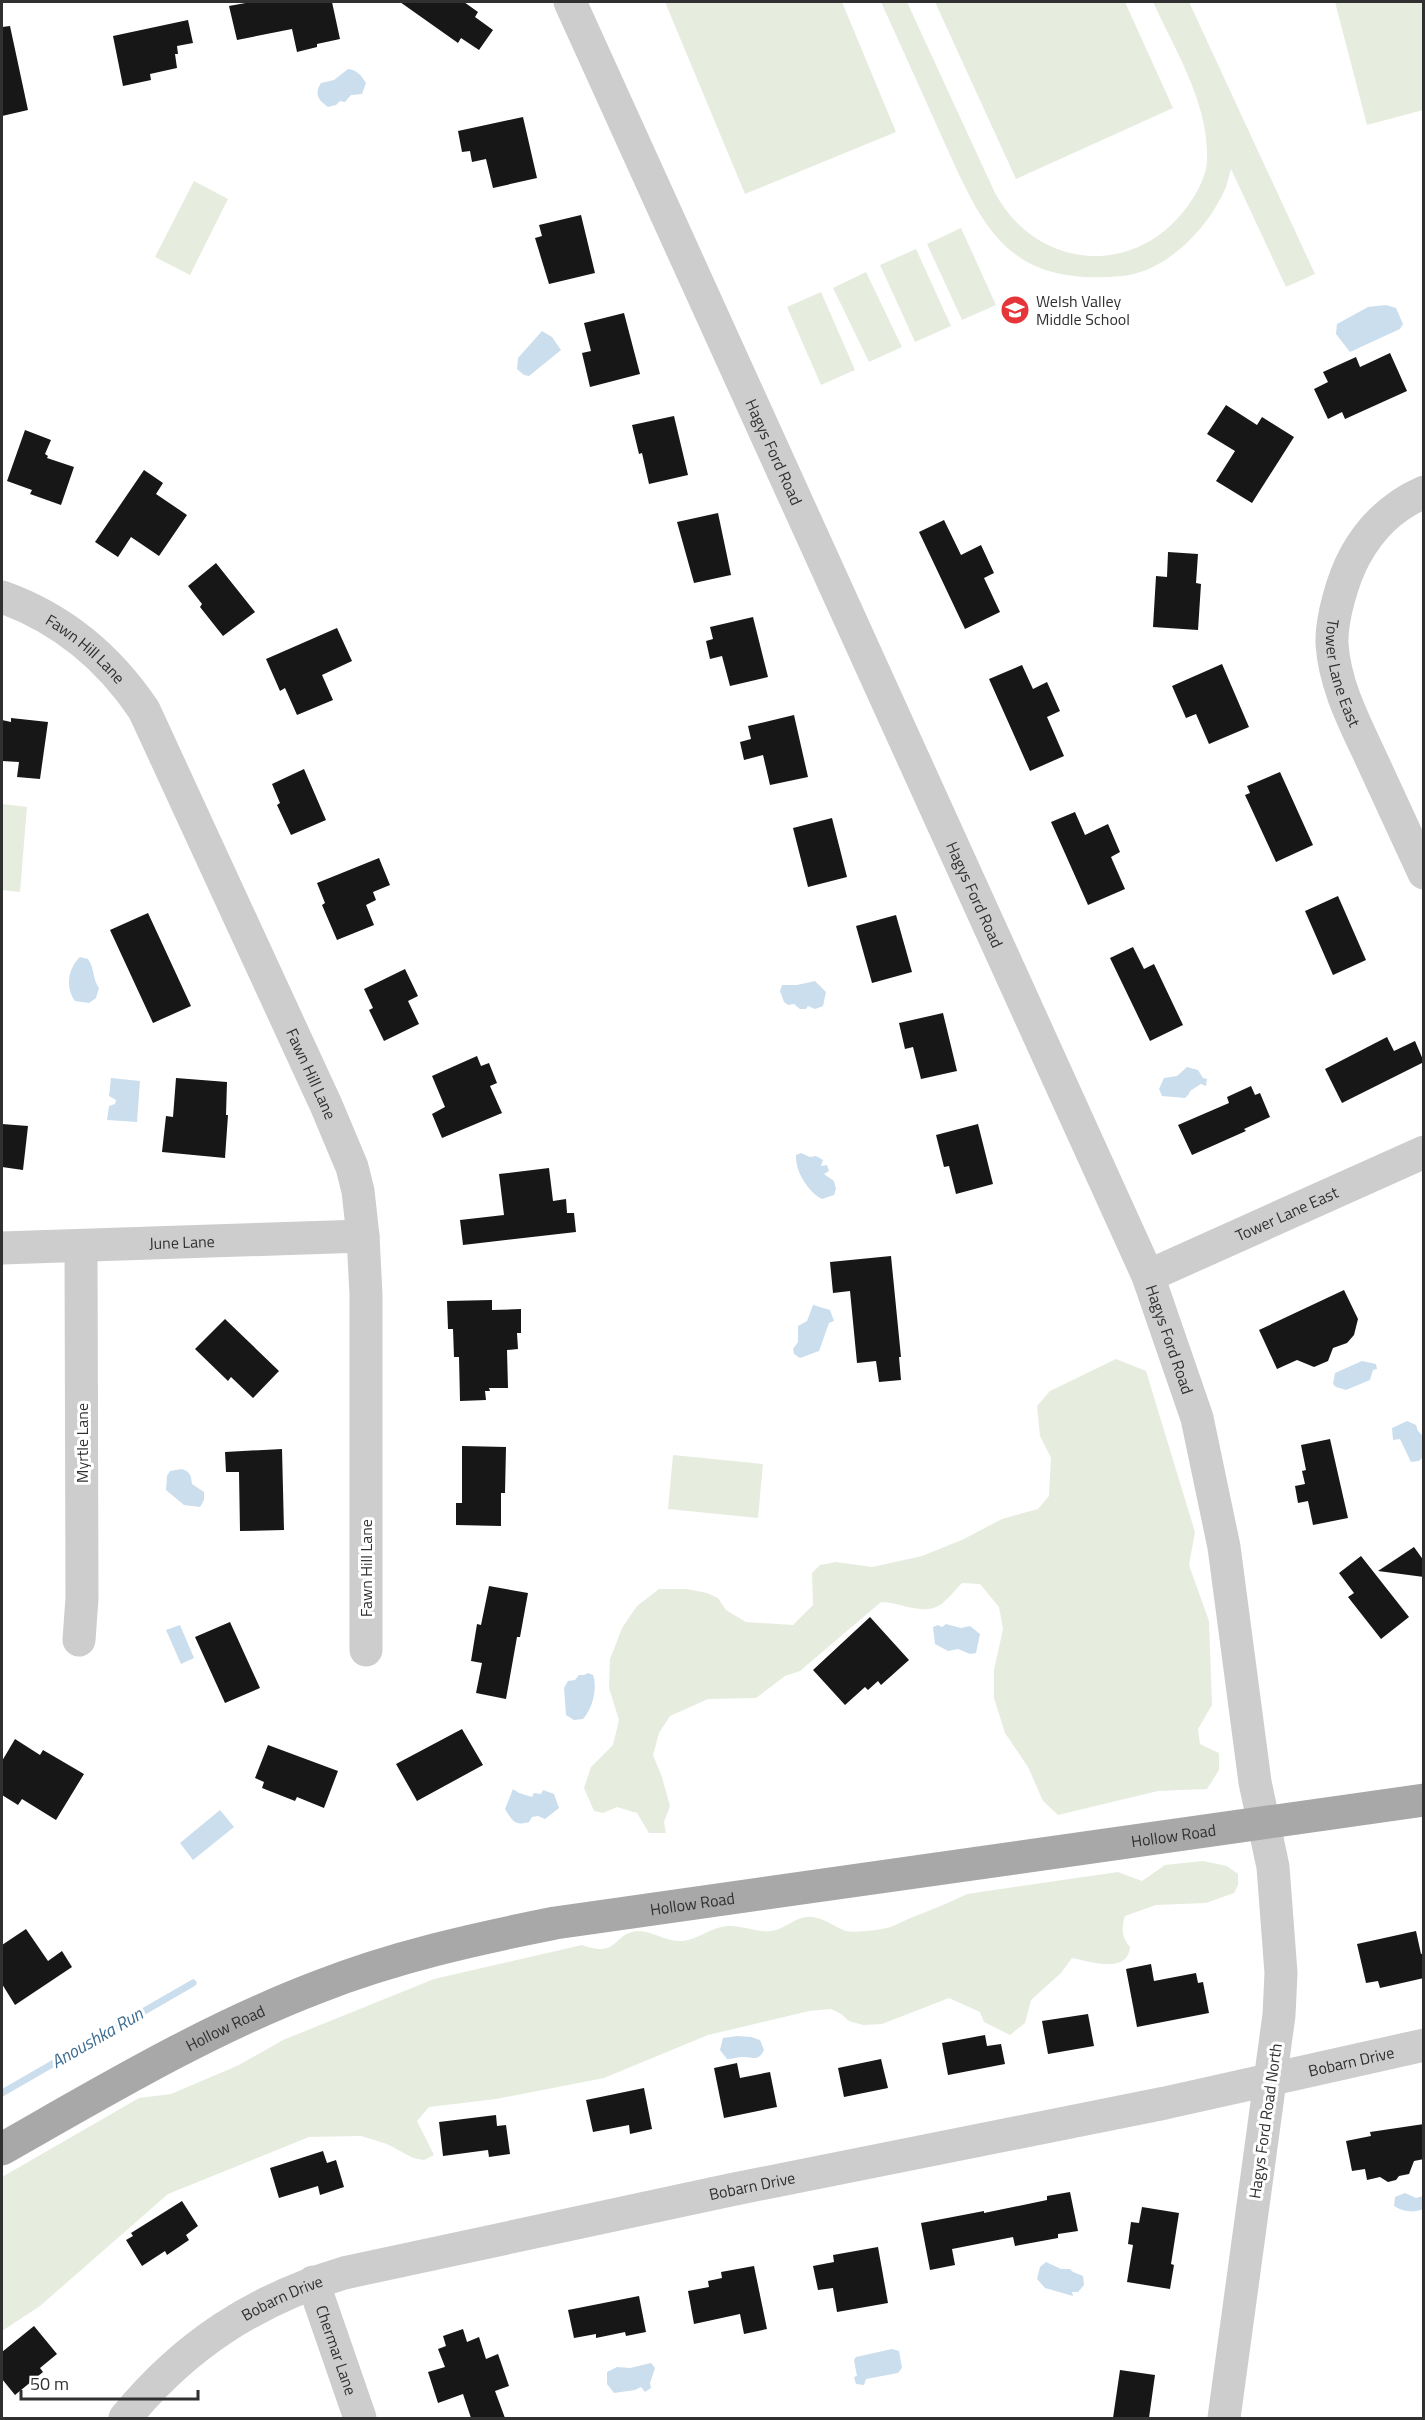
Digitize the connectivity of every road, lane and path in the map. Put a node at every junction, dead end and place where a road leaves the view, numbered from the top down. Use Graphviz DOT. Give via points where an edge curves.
graph roads {
  1 [pos="570,2"];
  2 [pos="1424,492"];
  3 [pos="2,597"];
  4 [pos="1424,873"];
  5 [pos="1424,1152"];
  6 [pos="363,1236"];
  7 [pos="81,1246"];
  8 [pos="2,1248"];
  9 [pos="1148,1276"];
  10 [pos="79,1640"];
  11 [pos="366,1650"];
  12 [pos="1424,1800"];
  13 [pos="1264,1823"];
  14 [pos="1424,2045"];
  15 [pos="1270,2080"];
  16 [pos="2,2149"];
  17 [pos="313,2282"];
  18 [pos="125,2418"];
  19 [pos="360,2418"];
  20 [pos="1224,2418"];
  1 -- 9 [label="street, Hagys Ford Road"];
  2 -- 4 [label="street, Tower Lane East" via="1386,514 1359,550 1339,594 1332,643 1343,697"];
  3 -- 6 [label="street, Fawn Hill Lane" via="33,609 88,646 129,688 144,710 342,1143 358,1191"];
  5 -- 9 [label="street, Tower Lane East"];
  6 -- 7 [label="street, June Lane"];
  6 -- 11 [label="street, Fawn Hill Lane"];
  7 -- 8 [label="street, June Lane"];
  7 -- 10 [label="street, Myrtle Lane"];
  9 -- 13 [label="street, Hagys Ford Road" via="1197,1418 1212,1480 1254,1782"];
  12 -- 13 [label="main road, Hollow Road"];
  13 -- 15 [label="street, Hagys Ford Road North" via="1273,1867 1281,1973"];
  13 -- 16 [label="main road, Hollow Road" via="555,1923 432,1950 318,1987 259,2012"];
  14 -- 15 [label="street, Bobarn Drive"];
  15 -- 17 [label="street, Bobarn Drive" via="523,2234"];
  15 -- 20 [label="street, Hagys Ford Road North"];
  17 -- 18 [label="street, Bobarn Drive" via="266,2302 218,2331 154,2385"];
  17 -- 19 [label="street, Chermar Lane"];
}
